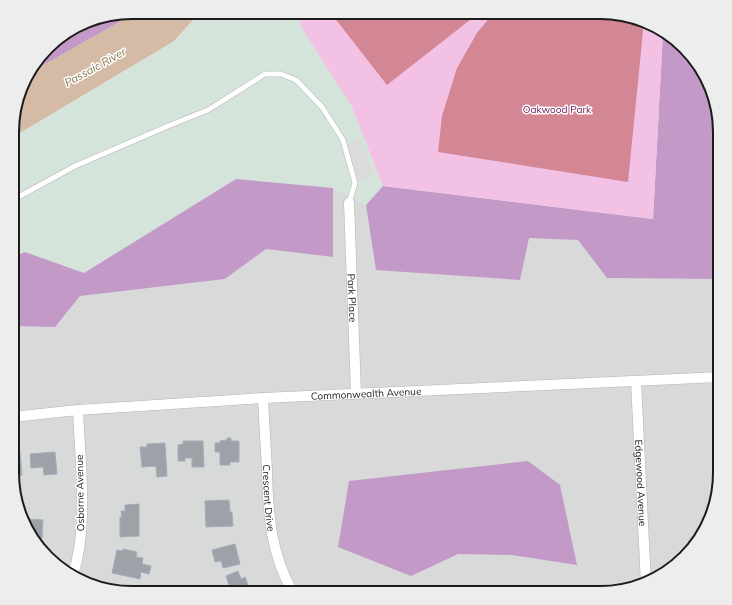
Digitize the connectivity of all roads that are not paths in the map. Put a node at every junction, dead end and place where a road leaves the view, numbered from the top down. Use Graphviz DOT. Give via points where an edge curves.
graph roads {
  1 [pos="19,197"];
  2 [pos="349,203"];
  3 [pos="713,377"];
  4 [pos="636,381"];
  5 [pos="356,392"];
  6 [pos="263,398"];
  7 [pos="78,410"];
  8 [pos="19,416"];
  9 [pos="74,570"];
  10 [pos="646,576"];
  11 [pos="290,586"];
  1 -- 2 [label="lane" via="75,166 208,110 265,74 281,74 296,80 322,107 343,140 355,183"];
  2 -- 5 [label="street, Park Place"];
  3 -- 4 [label="street, Commonwealth Avenue"];
  4 -- 5 [label="street, Commonwealth Avenue"];
  4 -- 10 [label="street, Edgewood Avenue"];
  5 -- 6 [label="street, Commonwealth Avenue"];
  6 -- 7 [label="street, Commonwealth Avenue"];
  6 -- 11 [label="street, Crescent Drive" via="271,533 280,565"];
  7 -- 8 [label="street, Commonwealth Avenue"];
  7 -- 9 [label="street, Osborne Avenue" via="82,512"];
}
